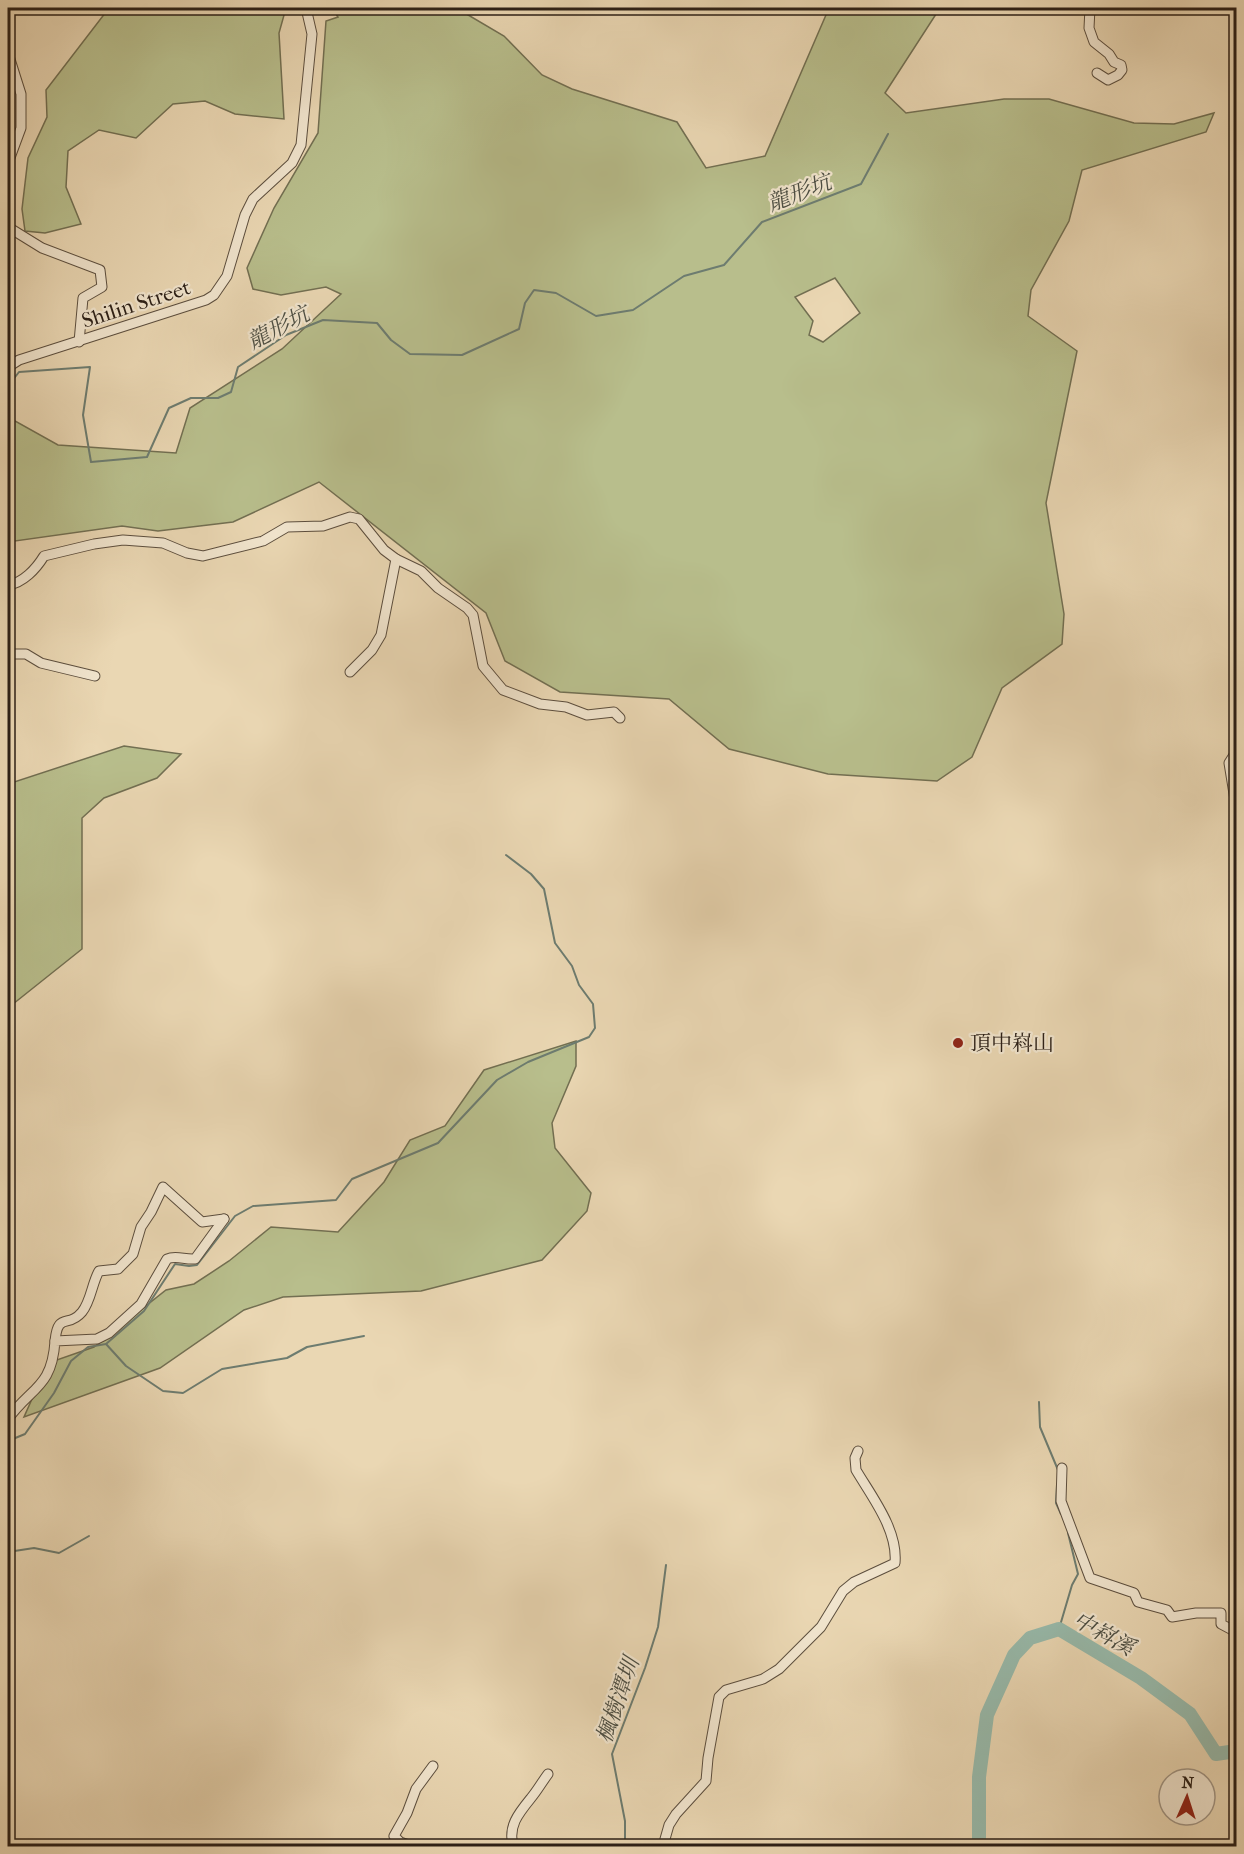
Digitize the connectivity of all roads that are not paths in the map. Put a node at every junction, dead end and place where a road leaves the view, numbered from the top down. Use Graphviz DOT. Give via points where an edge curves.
graph roads {
  1 [pos="306,8"];
  2 [pos="1090,8"];
  3 [pos="8,53"];
  4 [pos="1097,73"];
  5 [pos="8,163"];
  6 [pos="8,227"];
  7 [pos="79,342"];
  8 [pos="8,367"];
  9 [pos="396,559"];
  10 [pos="8,585"];
  11 [pos="8,654"];
  12 [pos="350,672"];
  13 [pos="94,676"];
  14 [pos="620,718"];
  15 [pos="1236,752"];
  16 [pos="1236,806"];
  17 [pos="55,1341"];
  18 [pos="8,1419"];
  19 [pos="858,1451"];
  20 [pos="1062,1468"];
  21 [pos="1236,1632"];
  22 [pos="433,1766"];
  23 [pos="548,1774"];
  24 [pos="411,1846"];
  25 [pos="513,1846"];
  26 [pos="663,1846"];
  1 -- 7 [label="street, Shilin Street" via="312,34 301,145 292,163 253,199 219,290 206,300"];
  2 -- 4 [label="street" via="1089,28 1094,42 1122,70 1108,80"];
  3 -- 5 [label="street" via="21,94 21,128"];
  6 -- 7 [label="street" via="42,248 100,270 102,287 83,298"];
  7 -- 8 [label="street, Shilin Street"];
  9 -- 10 [label="street" via="359,519 350,517 323,526 287,527 263,541 203,556 187,554 163,543 123,540 94,544 44,556 35,570"];
  9 -- 12 [label="street" via="381,635"];
  9 -- 14 [label="street" via="421,571 473,615 483,666 503,690 540,704 566,707 586,715 614,712"];
  11 -- 13 [label="street" via="26,654 41,663"];
  15 -- 16 [label="street" via="1229,763"];
  17 -- 17 [label="street" via="60,1323 84,1310 99,1271 118,1269 133,1254 141,1227 163,1187 202,1222 224,1219 195,1259 167,1259 141,1304 109,1333 97,1339"];
  17 -- 18 [label="street" via="51,1368"];
  19 -- 26 [label="street" via="856,1470 892,1536 895,1563 843,1591 821,1627 779,1669 763,1679 726,1690 719,1697 706,1781 676,1814"];
  20 -- 21 [label="street" via="1060,1502 1090,1578 1134,1593 1138,1602 1167,1611 1173,1617 1221,1613 1221,1624"];
  22 -- 24 [label="street" via="416,1789 394,1836"];
  23 -- 25 [label="street" via="516,1816 510,1836"];
}
